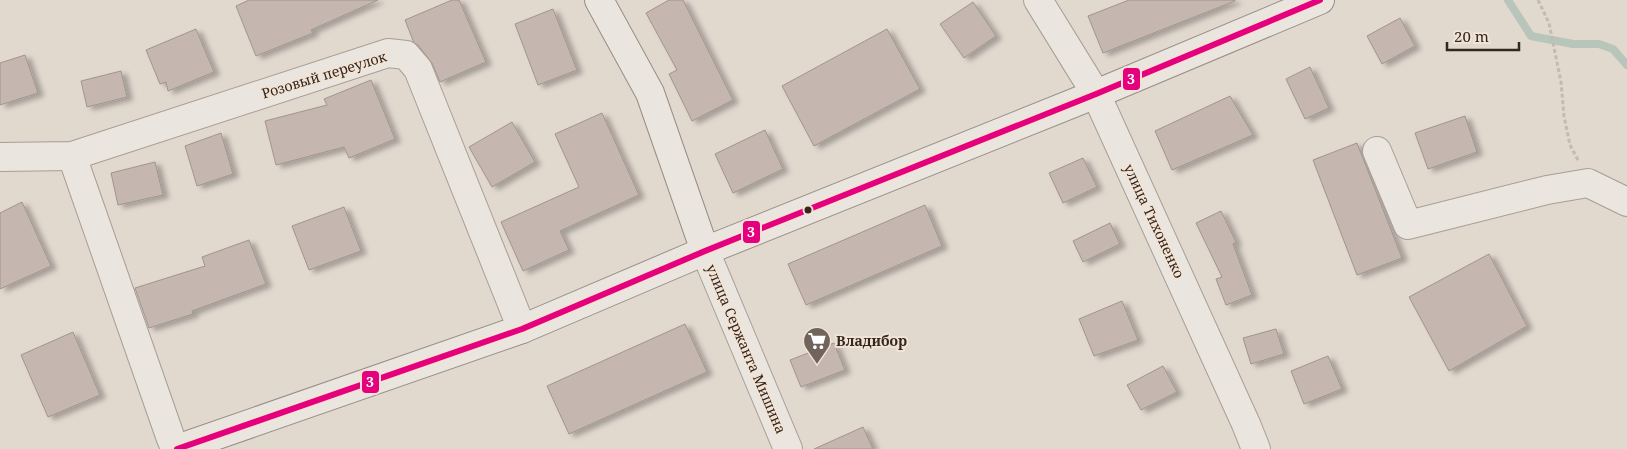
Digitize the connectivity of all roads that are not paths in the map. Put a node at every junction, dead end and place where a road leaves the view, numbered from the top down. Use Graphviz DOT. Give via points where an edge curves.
graph roads {
  1 [pos="599,0"];
  2 [pos="1038,0"];
  3 [pos="1320,0"];
  4 [pos="1096,94"];
  5 [pos="1377,151"];
  6 [pos="72,156"];
  7 [pos="0,157"];
  8 [pos="1627,202"];
  9 [pos="705,251"];
  10 [pos="522,329"];
  11 [pos="177,449"];
  12 [pos="788,449"];
  13 [pos="1256,449"];
  1 -- 9 [label="street, улица Сержанта Мишина" via="650,93"];
  2 -- 4 [label="street, улица Тихоненко"];
  3 -- 4 [label="street"];
  4 -- 9 [label="street"];
  4 -- 13 [label="street, улица Тихоненко"];
  5 -- 8 [label="street" via="1408,225 1588,183"];
  6 -- 7 [label="street, Розовый переулок"];
  6 -- 10 [label="street, Розовый переулок" via="388,53 406,55 418,69"];
  6 -- 11 [label="street"];
  9 -- 10 [label="street"];
  9 -- 12 [label="street, улица Сержанта Мишина"];
  10 -- 11 [label="street"];
}
